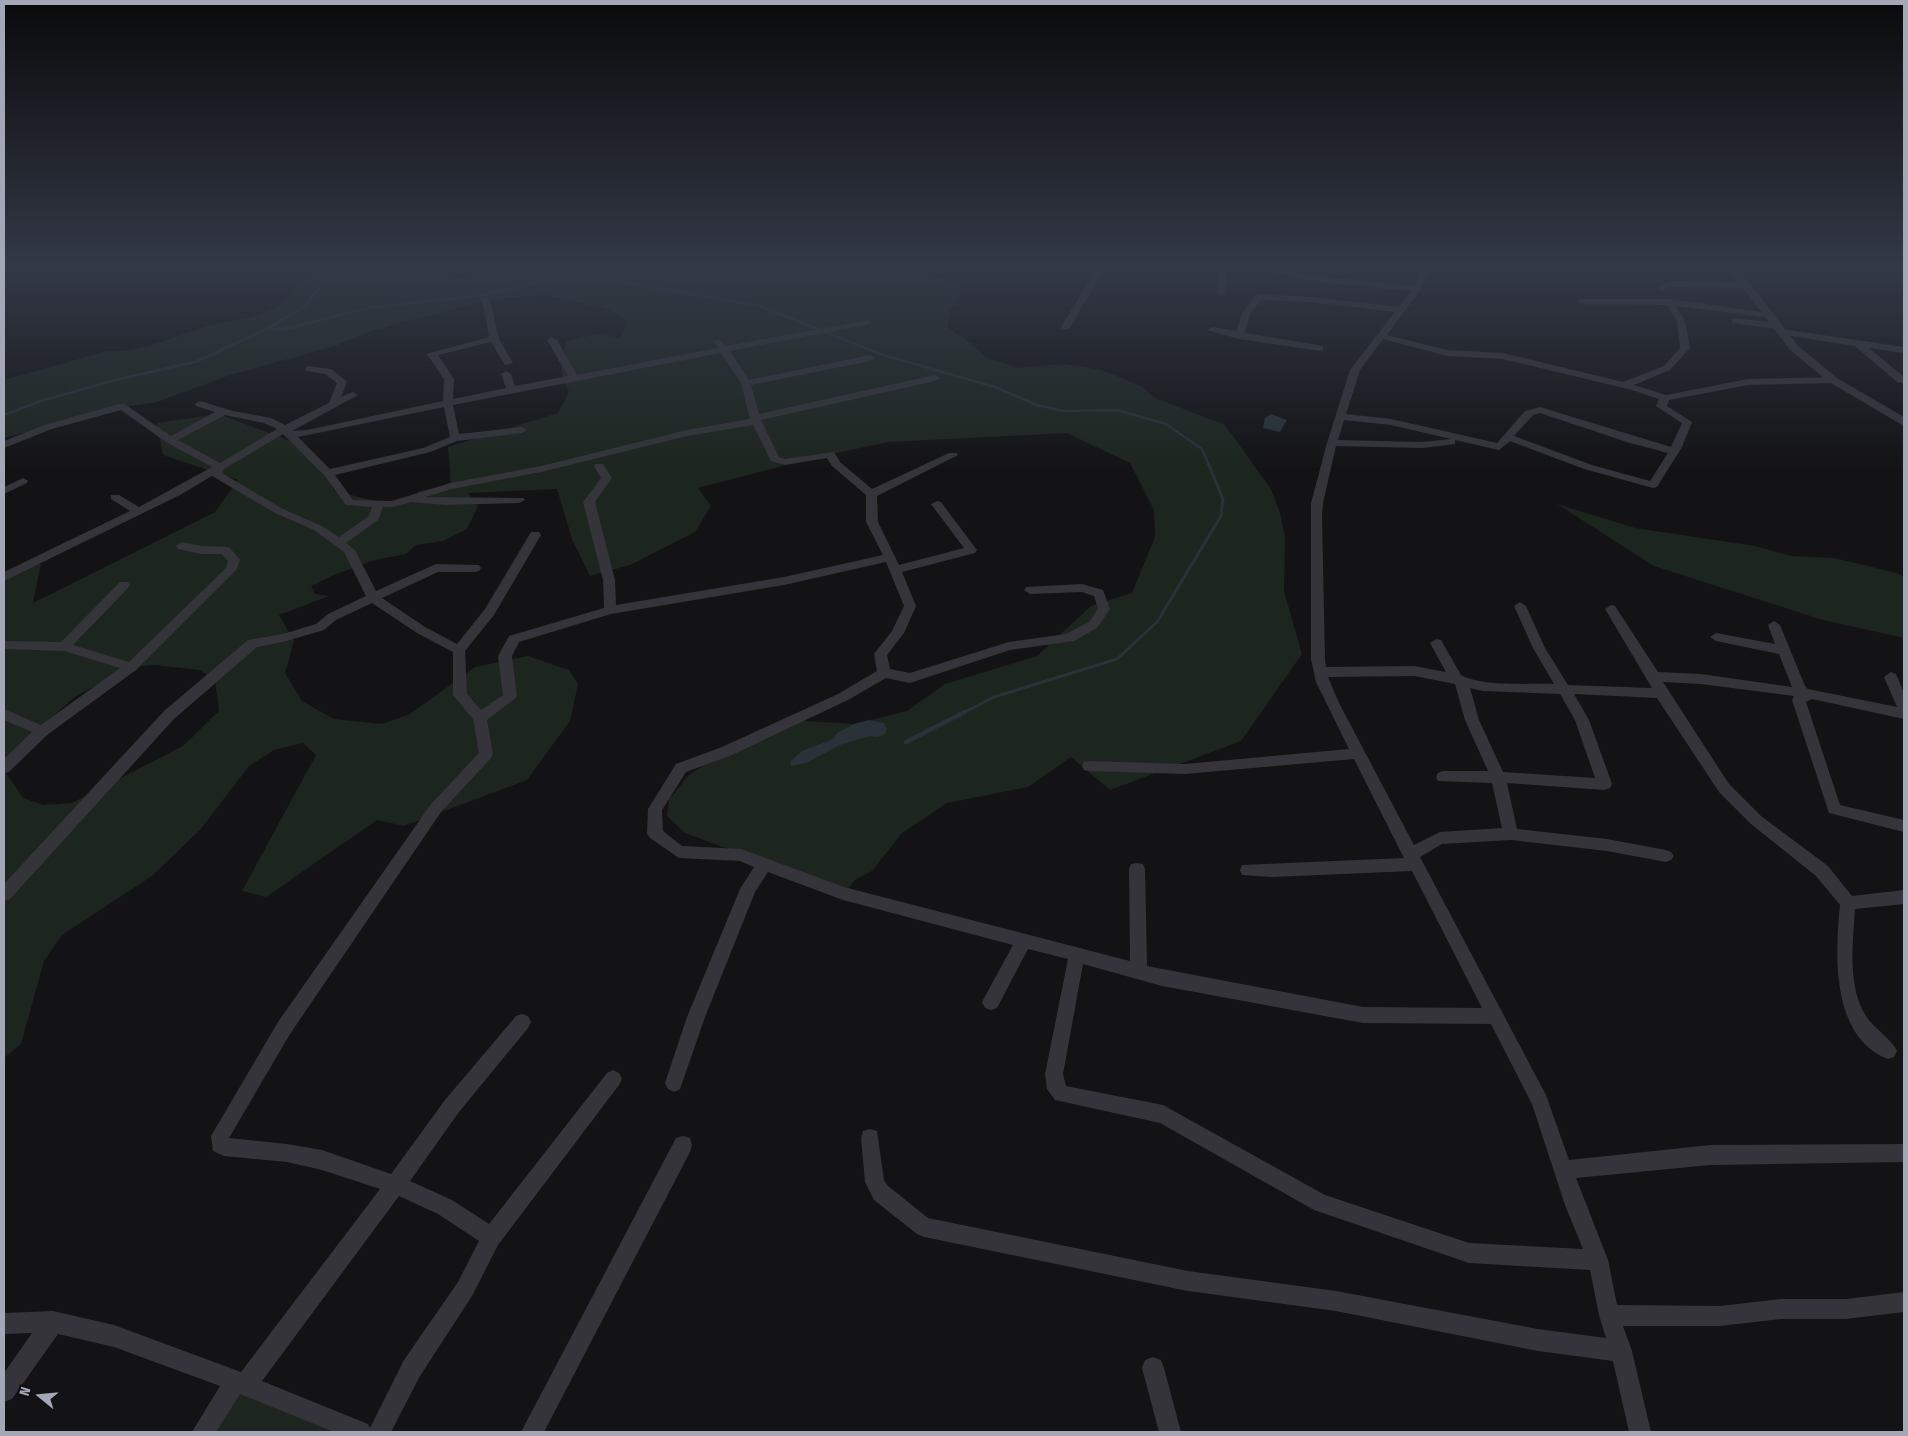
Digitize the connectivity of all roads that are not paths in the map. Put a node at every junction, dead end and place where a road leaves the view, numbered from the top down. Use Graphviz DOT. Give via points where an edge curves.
graph roads {
  1 [pos="782,337"];
  2 [pos="1245,337"];
  3 [pos="1380,337"];
  4 [pos="1385,337"];
  5 [pos="1683,337"];
  6 [pos="1785,337"];
  7 [pos="1821,337"];
  8 [pos="494,339"];
  9 [pos="552,340"];
  10 [pos="1858,344"];
  11 [pos="720,346"];
  12 [pos="1320,348"];
  13 [pos="1904,350"];
  14 [pos="870,358"];
  15 [pos="508,363"];
  16 [pos="309,369"];
  17 [pos="506,374"];
  18 [pos="574,378"];
  19 [pos="935,378"];
  20 [pos="1833,380"];
  21 [pos="1904,380"];
  22 [pos="746,383"];
  23 [pos="1625,385"];
  24 [pos="511,390"];
  25 [pos="352,396"];
  26 [pos="1665,398"];
  27 [pos="448,403"];
  28 [pos="200,404"];
  29 [pos="333,405"];
  30 [pos="225,411"];
  31 [pos="1340,416"];
  32 [pos="756,419"];
  33 [pos="1904,422"];
  34 [pos="522,430"];
  35 [pos="287,431"];
  36 [pos="1508,437"];
  37 [pos="455,438"];
  38 [pos="170,440"];
  39 [pos="1451,442"];
  40 [pos="1332,443"];
  41 [pos="4,445"];
  42 [pos="1673,451"];
  43 [pos="953,455"];
  44 [pos="600,466"];
  45 [pos="220,467"];
  46 [pos="328,473"];
  47 [pos="23,481"];
  48 [pos="4,491"];
  49 [pos="871,494"];
  50 [pos="115,497"];
  51 [pos="407,500"];
  52 [pos="519,500"];
  53 [pos="379,504"];
  54 [pos="937,504"];
  55 [pos="138,511"];
  56 [pos="535,535"];
  57 [pos="338,543"];
  58 [pos="182,546"];
  59 [pos="890,557"];
  60 [pos="475,568"];
  61 [pos="894,570"];
  62 [pos="4,576"];
  63 [pos="124,585"];
  64 [pos="1030,590"];
  65 [pos="373,598"];
  66 [pos="1520,606"];
  67 [pos="1611,609"];
  68 [pos="610,610"];
  69 [pos="1774,626"];
  70 [pos="1716,637"];
  71 [pos="1436,643"];
  72 [pos="4,645"];
  73 [pos="64,647"];
  74 [pos="459,650"];
  75 [pos="1783,650"];
  76 [pos="131,667"];
  77 [pos="1321,672"];
  78 [pos="884,673"];
  79 [pos="1654,677"];
  80 [pos="1891,677"];
  81 [pos="1458,680"];
  82 [pos="1562,690"];
  83 [pos="1661,693"];
  84 [pos="1806,694"];
  85 [pos="1904,709"];
  86 [pos="4,714"];
  87 [pos="1904,714"];
  88 [pos="480,718"];
  89 [pos="42,732"];
  90 [pos="1358,753"];
  91 [pos="1089,766"];
  92 [pos="4,768"];
  93 [pos="1498,777"];
  94 [pos="1443,778"];
  95 [pos="1904,826"];
  96 [pos="1511,834"];
  97 [pos="1666,856"];
  98 [pos="1412,859"];
  99 [pos="764,864"];
  100 [pos="1137,869"];
  101 [pos="1248,870"];
  102 [pos="4,894"];
  103 [pos="1904,897"];
  104 [pos="1848,903"];
  105 [pos="1024,940"];
  106 [pos="1077,954"];
  107 [pos="1139,971"];
  108 [pos="991,1002"];
  109 [pos="1496,1016"];
  110 [pos="522,1022"];
  111 [pos="1888,1051"];
  112 [pos="613,1079"];
  113 [pos="674,1083"];
  114 [pos="870,1138"];
  115 [pos="683,1145"];
  116 [pos="1904,1153"];
  117 [pos="1563,1170"];
  118 [pos="394,1185"];
  119 [pos="491,1238"];
  120 [pos="1598,1260"];
  121 [pos="1904,1302"];
  122 [pos="1609,1315"];
  123 [pos="52,1322"];
  124 [pos="4,1324"];
  125 [pos="1621,1352"];
  126 [pos="1153,1368"];
  127 [pos="240,1383"];
  128 [pos="4,1391"];
  129 [pos="203,1432"];
  130 [pos="360,1432"];
  131 [pos="379,1432"];
  132 [pos="532,1432"];
  133 [pos="1170,1432"];
  134 [pos="1640,1432"];
  1 -- 11 [label="street"];
  2 -- 12 [label="street"];
  3 -- 31 [label="street" via="1355,370"];
  4 -- 23 [label="street" via="1447,353 1515,359"];
  5 -- 23 [label="street" via="1685,348 1666,368"];
  6 -- 20 [label="street" via="1791,346"];
  7 -- 10 [label="street"];
  8 -- 15 [label="street"];
  8 -- 27 [label="street" via="432,354 449,379"];
  9 -- 18 [label="street"];
  10 -- 13 [label="street"];
  10 -- 21 [label="street"];
  11 -- 18 [label="street"];
  11 -- 22 [label="street"];
  14 -- 22 [label="street"];
  16 -- 29 [label="street" via="328,371 342,382"];
  17 -- 24 [label="street"];
  18 -- 24 [label="street"];
  19 -- 32 [label="street"];
  20 -- 26 [label="street" via="1748,382"];
  20 -- 33 [label="street"];
  22 -- 32 [label="street"];
  23 -- 26 [label="street"];
  24 -- 27 [label="street"];
  25 -- 29 [label="street"];
  26 -- 42 [label="street" via="1661,406 1687,422 1683,438"];
  27 -- 35 [label="street" via="307,433"];
  27 -- 37 [label="street"];
  28 -- 30 [label="street"];
  29 -- 35 [label="street"];
  30 -- 35 [label="street" via="260,417"];
  30 -- 38 [label="street"];
  31 -- 36 [label="street" via="1391,422 1498,448"];
  31 -- 40 [label="street"];
  32 -- 49 [label="street" via="778,460 813,459 830,454 836,464"];
  32 -- 51 [label="street" via="541,469 450,486"];
  34 -- 37 [label="street"];
  35 -- 45 [label="street"];
  35 -- 46 [label="street"];
  36 -- 42 [label="street" via="1529,413 1540,410"];
  36 -- 42 [label="street" via="1588,467 1653,485"];
  37 -- 46 [label="street" via="426,450"];
  38 -- 41 [label="street" via="124,406 48,427"];
  38 -- 45 [label="street"];
  39 -- 40 [label="street" via="1422,445"];
  40 -- 77 [label="street" via="1316,516"];
  43 -- 49 [label="street"];
  44 -- 68 [label="street" via="607,478 589,502 609,580"];
  45 -- 55 [label="street" via="176,494"];
  45 -- 57 [label="street" via="216,474 279,511 318,528"];
  46 -- 53 [label="street" via="350,504"];
  47 -- 48 [label="street"];
  49 -- 59 [label="street" via="872,522"];
  50 -- 55 [label="street"];
  51 -- 52 [label="street"];
  51 -- 53 [label="street"];
  53 -- 57 [label="street" via="374,518"];
  54 -- 61 [label="street" via="971,550"];
  55 -- 62 [label="street"];
  56 -- 74 [label="street" via="490,612"];
  57 -- 65 [label="street" via="349,550"];
  58 -- 76 [label="street" via="225,550 234,560 232,568"];
  59 -- 61 [label="street"];
  59 -- 68 [label="street" via="784,580"];
  60 -- 65 [label="street" via="436,568"];
  61 -- 78 [label="street" via="910,606 898,633 880,654"];
  63 -- 73 [label="street"];
  64 -- 78 [label="street" via="1082,588 1099,593 1104,609 1093,625 1069,638 1008,646 910,678"];
  65 -- 74 [label="street" via="420,630"];
  65 -- 102 [label="street" via="332,617 320,627 253,643 169,715"];
  66 -- 82 [label="street"];
  67 -- 79 [label="street"];
  68 -- 88 [label="street" via="514,639 505,656 510,697"];
  69 -- 75 [label="street"];
  70 -- 75 [label="street"];
  71 -- 81 [label="street"];
  72 -- 73 [label="street"];
  73 -- 76 [label="street"];
  74 -- 88 [label="street" via="460,695"];
  75 -- 84 [label="street" via="1799,688"];
  76 -- 89 [label="street"];
  77 -- 81 [label="street" via="1414,672"];
  77 -- 90 [label="street" via="1329,696"];
  78 -- 99 [label="street" via="843,697 727,751 681,768 655,809 655,834 679,852 740,855"];
  79 -- 83 [label="street"];
  79 -- 84 [label="street" via="1701,679"];
  80 -- 85 [label="street"];
  81 -- 82 [label="street" via="1483,686"];
  81 -- 93 [label="street"];
  82 -- 83 [label="street"];
  82 -- 93 [label="street" via="1582,720 1605,784"];
  83 -- 104 [label="street" via="1724,788 1756,820 1822,871"];
  84 -- 87 [label="street"];
  84 -- 95 [label="street" via="1799,700 1834,808"];
  86 -- 89 [label="street"];
  88 -- 118 [label="street" via="486,754 436,808 379,890 284,1028 219,1140 224,1147 322,1160"];
  89 -- 92 [label="street"];
  90 -- 91 [label="street" via="1185,769"];
  90 -- 98 [label="street"];
  93 -- 94 [label="street"];
  93 -- 96 [label="street"];
  96 -- 97 [label="street" via="1607,845"];
  96 -- 98 [label="street" via="1440,838"];
  98 -- 101 [label="street" via="1272,871"];
  98 -- 109 [label="street"];
  99 -- 105 [label="street" via="843,893"];
  99 -- 113 [label="street" via="748,890 696,1017"];
  100 -- 107 [label="street"];
  103 -- 104 [label="street"];
  104 -- 111 [label="street" via="1843,955 1845,982 1857,1019"];
  105 -- 106 [label="street"];
  105 -- 108 [label="street"];
  106 -- 107 [label="street"];
  106 -- 120 [label="street" via="1054,1074 1056,1089 1061,1094 1163,1114 1321,1203 1469,1252"];
  107 -- 109 [label="street" via="1363,1015"];
  109 -- 117 [label="street" via="1540,1101"];
  110 -- 118 [label="street" via="452,1106"];
  112 -- 119 [label="street"];
  114 -- 125 [label="street" via="875,1182 881,1193 924,1227 1188,1281 1336,1301 1520,1337"];
  115 -- 132 [label="street"];
  116 -- 117 [label="street" via="1710,1156"];
  117 -- 120 [label="street"];
  118 -- 119 [label="street" via="448,1207"];
  118 -- 127 [label="street"];
  119 -- 131 [label="street" via="465,1289 412,1368"];
  120 -- 122 [label="street"];
  121 -- 122 [label="street" via="1846,1309 1781,1309 1720,1316"];
  122 -- 125 [label="street"];
  123 -- 124 [label="street"];
  123 -- 127 [label="street" via="114,1336"];
  123 -- 128 [label="street"];
  125 -- 134 [label="street"];
  126 -- 133 [label="street"];
  127 -- 129 [label="street"];
  127 -- 130 [label="street"];
}
